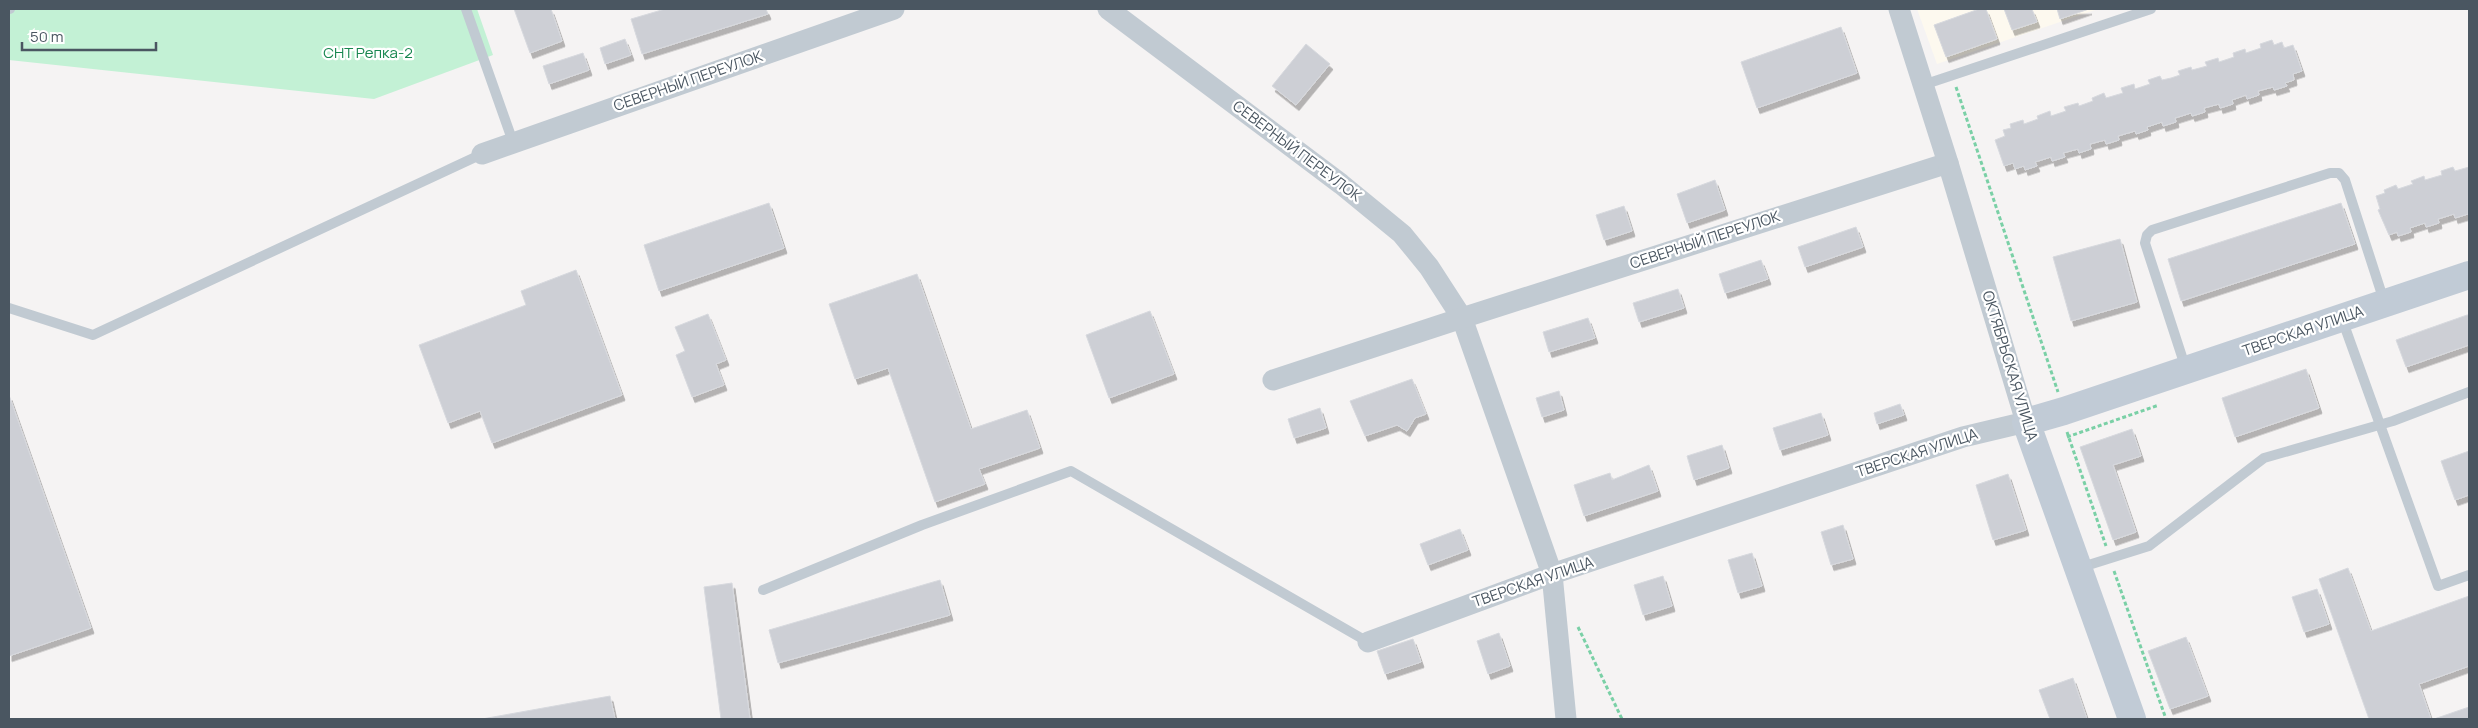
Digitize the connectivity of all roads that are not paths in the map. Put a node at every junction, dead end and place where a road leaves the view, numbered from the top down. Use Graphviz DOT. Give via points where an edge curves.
graph roads {
  1 [pos="466,9"];
  2 [pos="890,9"];
  3 [pos="1108,9"];
  4 [pos="1899,9"];
  5 [pos="2151,9"];
  6 [pos="1923,85"];
  7 [pos="513,142"];
  8 [pos="482,154"];
  9 [pos="1948,163"];
  10 [pos="2469,275"];
  11 [pos="2385,304"];
  12 [pos="9,308"];
  13 [pos="1462,318"];
  14 [pos="2342,318"];
  15 [pos="2186,370"];
  16 [pos="1273,380"];
  17 [pos="2469,392"];
  18 [pos="2026,422"];
  19 [pos="2381,424"];
  20 [pos="2078,568"];
  21 [pos="1552,574"];
  22 [pos="2469,575"];
  23 [pos="763,590"];
  24 [pos="1368,642"];
  25 [pos="1566,719"];
  26 [pos="2132,719"];
  1 -- 7 [label="lane"];
  2 -- 7 [label="street, СЕВЕРНЫЙ ПЕРЕУЛОК"];
  3 -- 13 [label="street, СЕВЕРНЫЙ ПЕРЕУЛОК" via="1341,184 1402,234 1429,267"];
  4 -- 6 [label="street, ОКТЯБРЬСКАЯ УЛИЦА"];
  5 -- 6 [label="lane"];
  6 -- 9 [label="street, ОКТЯБРЬСКАЯ УЛИЦА"];
  7 -- 8 [label="street, СЕВЕРНЫЙ ПЕРЕУЛОК"];
  8 -- 12 [label="lane" via="93,335"];
  9 -- 13 [label="street, СЕВЕРНЫЙ ПЕРЕУЛОК"];
  9 -- 18 [label="street, ОКТЯБРЬСКАЯ УЛИЦА"];
  10 -- 11 [label="main road, ТВЕРСКАЯ УЛИЦА"];
  11 -- 14 [label="main road, ТВЕРСКАЯ УЛИЦА"];
  11 -- 15 [label="lane" via="2339,173 2330,172 2152,230 2147,234 2145,243"];
  13 -- 16 [label="street, СЕВЕРНЫЙ ПЕРЕУЛОК"];
  13 -- 21 [label="street"];
  14 -- 15 [label="main road, ТВЕРСКАЯ УЛИЦА"];
  14 -- 19 [label="lane"];
  15 -- 18 [label="main road, ТВЕРСКАЯ УЛИЦА"];
  17 -- 19 [label="lane"];
  18 -- 20 [label="main road, ОКТЯБРЬСКАЯ УЛИЦА"];
  18 -- 21 [label="street, ТВЕРСКАЯ УЛИЦА" via="1963,437"];
  19 -- 20 [label="lane" via="2264,458 2148,546"];
  19 -- 22 [label="lane" via="2438,586"];
  20 -- 26 [label="main road, ОКТЯБРЬСКАЯ УЛИЦА"];
  21 -- 24 [label="street, ТВЕРСКАЯ УЛИЦА"];
  21 -- 25 [label="street"];
  23 -- 24 [label="lane" via="922,525 1071,470"];
}
